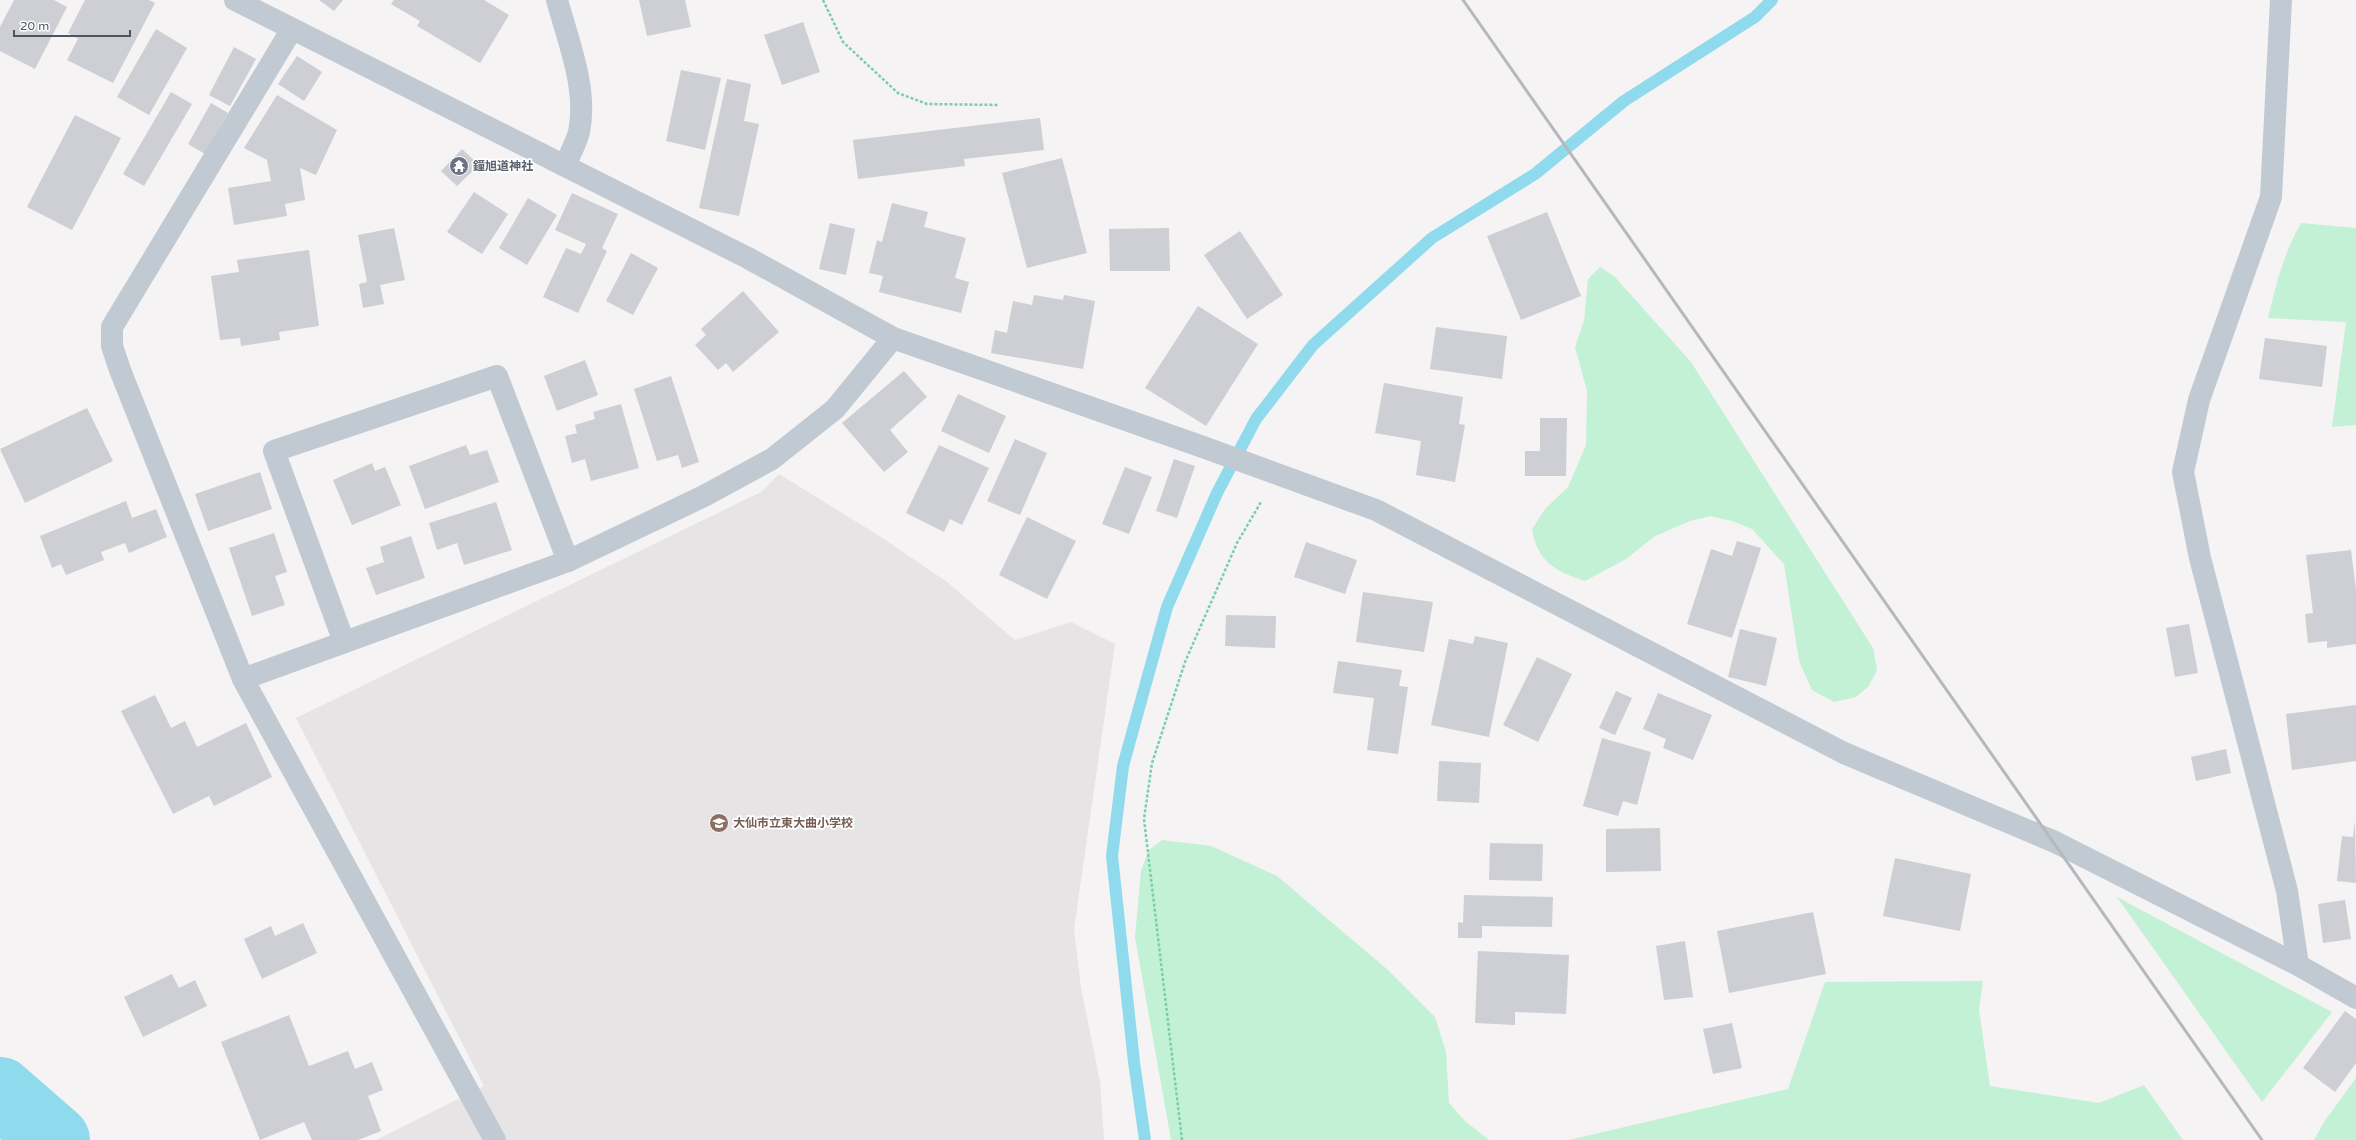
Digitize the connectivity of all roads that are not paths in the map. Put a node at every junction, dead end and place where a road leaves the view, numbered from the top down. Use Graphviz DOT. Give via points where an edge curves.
graph roads {
  1 [pos="235,0"];
  2 [pos="557,0"];
  3 [pos="2281,0"];
  4 [pos="292,29"];
  5 [pos="565,166"];
  6 [pos="893,338"];
  7 [pos="568,561"];
  8 [pos="344,642"];
  9 [pos="243,679"];
  10 [pos="2298,965"];
  11 [pos="2356,998"];
  12 [pos="496,1140"];
  1 -- 4 [label="street"];
  2 -- 5 [label="street" via="576,73 581,108 579,133"];
  3 -- 10 [label="street" via="2271,197 2198,400 2183,472 2200,558 2288,891"];
  4 -- 5 [label="street"];
  4 -- 9 [label="street" via="112,327 112,346 120,370"];
  5 -- 6 [label="street" via="748,258"];
  6 -- 7 [label="street" via="835,409 772,459 704,496"];
  6 -- 10 [label="street" via="1376,510 1844,753 2055,842"];
  7 -- 8 [label="street"];
  7 -- 8 [label="street" via="497,376 274,451"];
  8 -- 9 [label="street"];
  9 -- 12 [label="street"];
  10 -- 11 [label="street"];
}
